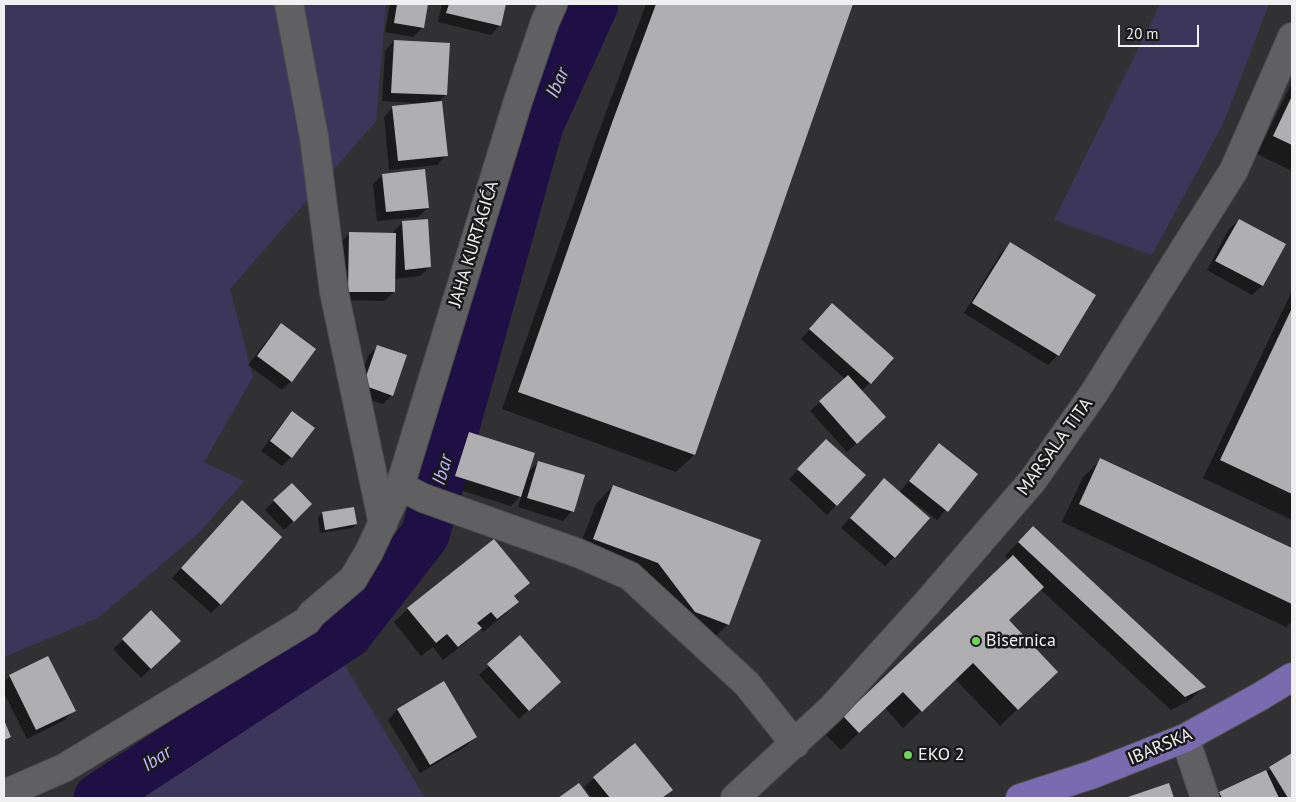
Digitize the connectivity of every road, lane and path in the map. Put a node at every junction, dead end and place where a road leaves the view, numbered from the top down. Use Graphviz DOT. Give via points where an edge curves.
graph roads {
  1 [pos="289,4"];
  2 [pos="553,4"];
  3 [pos="1292,37"];
  4 [pos="412,492"];
  5 [pos="383,524"];
  6 [pos="1292,677"];
  7 [pos="1185,738"];
  8 [pos="795,744"];
  9 [pos="4,794"];
  10 [pos="735,798"];
  11 [pos="1020,798"];
  12 [pos="1205,798"];
  1 -- 5 [label="street" via="314,137 334,292"];
  2 -- 4 [label="street, JAHA KURTAGIĆA" via="518,101"];
  3 -- 8 [label="street, MARSALA TITA" via="1234,170 1160,291 1034,480 832,708"];
  4 -- 5 [label="street, JAHA KURTAGIĆA"];
  4 -- 8 [label="street" via="578,553 630,576 747,684"];
  5 -- 9 [label="street, JAHA KURTAGIĆA" via="353,579 307,622 64,768"];
  6 -- 7 [label="main road, IBARSKA"];
  7 -- 11 [label="main road, IBARSKA" via="1091,775"];
  7 -- 12 [label="street"];
  8 -- 10 [label="street, MARSALA TITA"];
}
